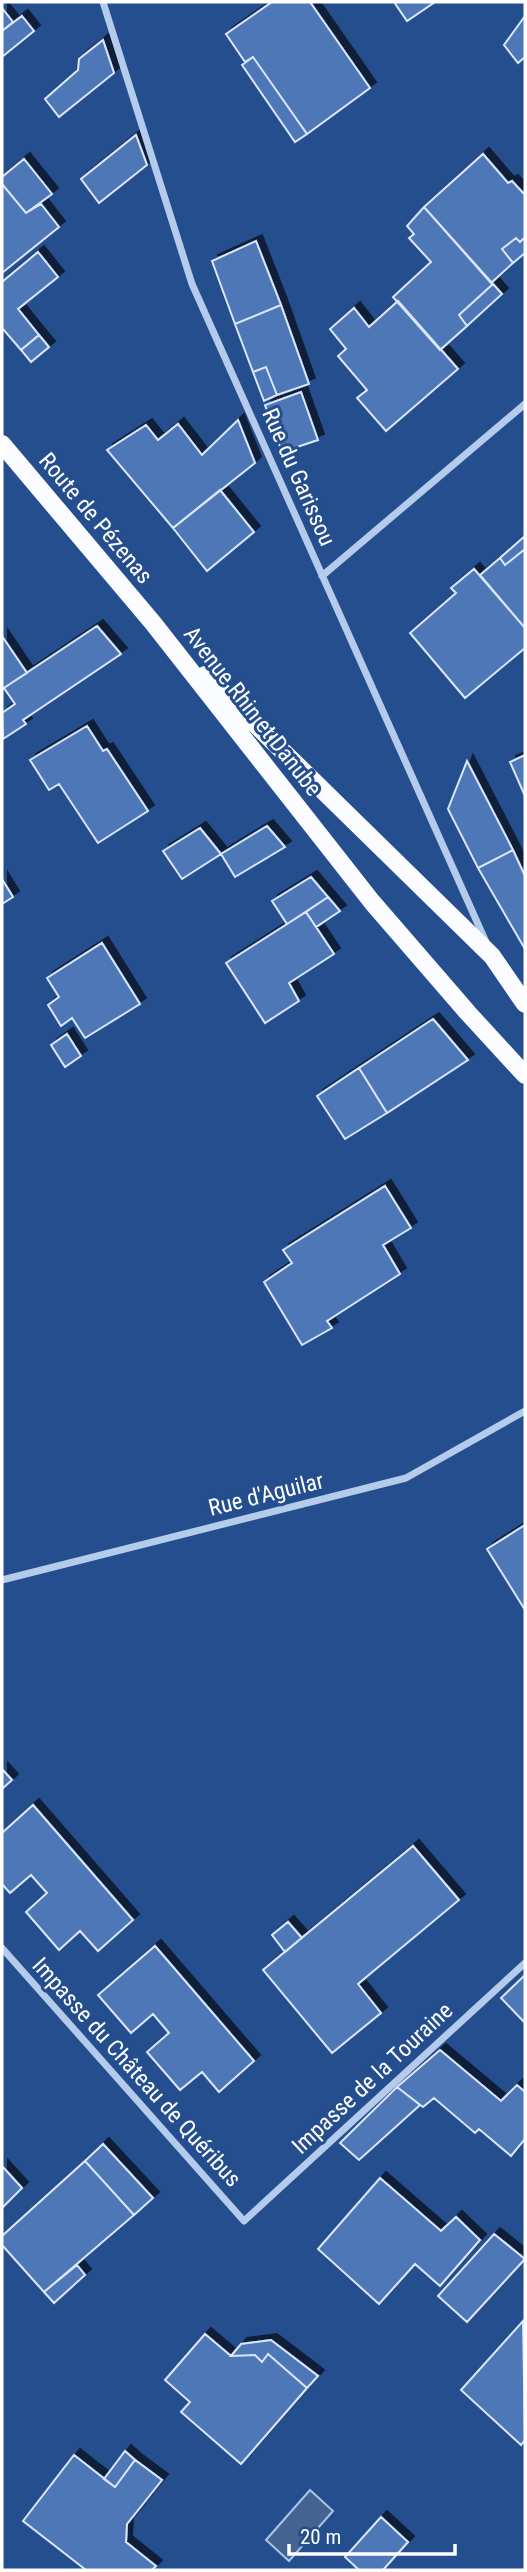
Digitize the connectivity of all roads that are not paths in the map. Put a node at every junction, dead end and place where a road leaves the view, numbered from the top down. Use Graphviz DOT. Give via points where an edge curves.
graph roads {
  1 [pos="103,2"];
  2 [pos="525,404"];
  3 [pos="2,444"];
  4 [pos="322,576"];
  5 [pos="153,623"];
  6 [pos="492,956"];
  7 [pos="525,1004"];
  8 [pos="524,1075"];
  9 [pos="525,1411"];
  10 [pos="2,1580"];
  11 [pos="2,1948"];
  12 [pos="525,1963"];
  13 [pos="244,2221"];
  1 -- 4 [label="street, Rue du Garissou" via="192,284"];
  2 -- 4 [label="street"];
  3 -- 5 [label="main road, Route de Pézenas"];
  4 -- 6 [label="street, Rue du Garissou"];
  5 -- 6 [label="main road, Avenue Rhin et Danube"];
  5 -- 8 [label="main road, Avenue Rhin et Danube" via="372,902"];
  6 -- 7 [label="main road, Avenue Rhin et Danube"];
  9 -- 10 [label="street, Rue d'Aguilar" via="406,1478"];
  11 -- 13 [label="street, Impasse du Château de Quéribus"];
  12 -- 13 [label="street, Impasse de la Touraine"];
}
